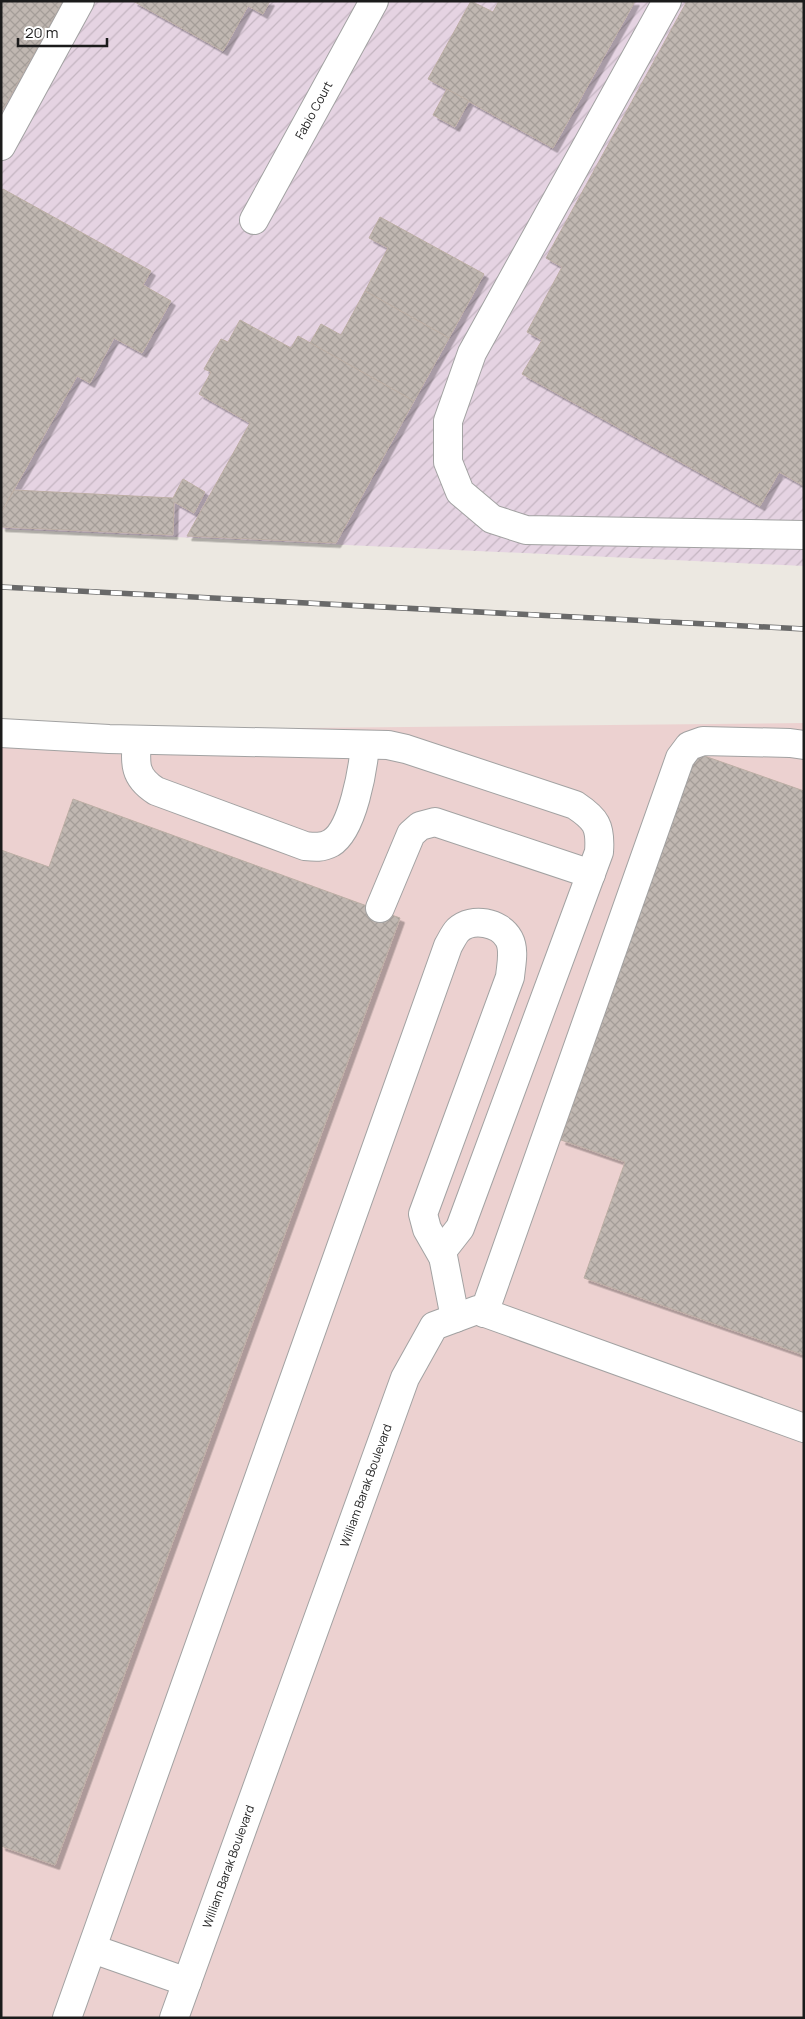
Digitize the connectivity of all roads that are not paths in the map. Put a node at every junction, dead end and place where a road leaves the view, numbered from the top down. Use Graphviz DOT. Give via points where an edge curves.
graph roads {
  1 [pos="80,1"];
  2 [pos="374,1"];
  3 [pos="667,1"];
  4 [pos="1,146"];
  5 [pos="254,220"];
  6 [pos="804,535"];
  7 [pos="1,733"];
  8 [pos="137,740"];
  9 [pos="365,745"];
  10 [pos="804,746"];
  11 [pos="591,874"];
  12 [pos="380,908"];
  13 [pos="443,1257"];
  14 [pos="484,1313"];
  15 [pos="455,1318"];
  16 [pos="804,1428"];
  17 [pos="93,1949"];
  18 [pos="187,1982"];
  19 [pos="68,2018"];
  20 [pos="174,2018"];
  1 -- 4 [label="street"];
  2 -- 5 [label="street, Fabio Court"];
  3 -- 6 [label="street" via="472,353 448,421 448,462 460,492 492,519 526,530"];
  7 -- 8 [label="street"];
  8 -- 9 [label="street"];
  8 -- 9 [label="street" via="138,773 156,791 305,846 320,847 332,842 342,832 362,772"];
  9 -- 11 [label="street" via="406,749 575,805 591,816 600,833 600,852"];
  10 -- 14 [label="street" via="703,741 690,746 680,758"];
  11 -- 12 [label="street" via="435,822 420,826 411,834"];
  11 -- 13 [label="street" via="460,1228 442,1251"];
  13 -- 15 [label="street"];
  13 -- 17 [label="street" via="423,1214 510,977 510,939 501,930 484,922 471,922 458,930 448,946"];
  14 -- 15 [label="street, William Barak Boulevard" via="477,1310"];
  14 -- 16 [label="street, William Barak Boulevard"];
  15 -- 18 [label="street, William Barak Boulevard" via="434,1326 406,1378"];
  17 -- 18 [label="street"];
  17 -- 19 [label="street"];
  18 -- 20 [label="street, William Barak Boulevard"];
}
